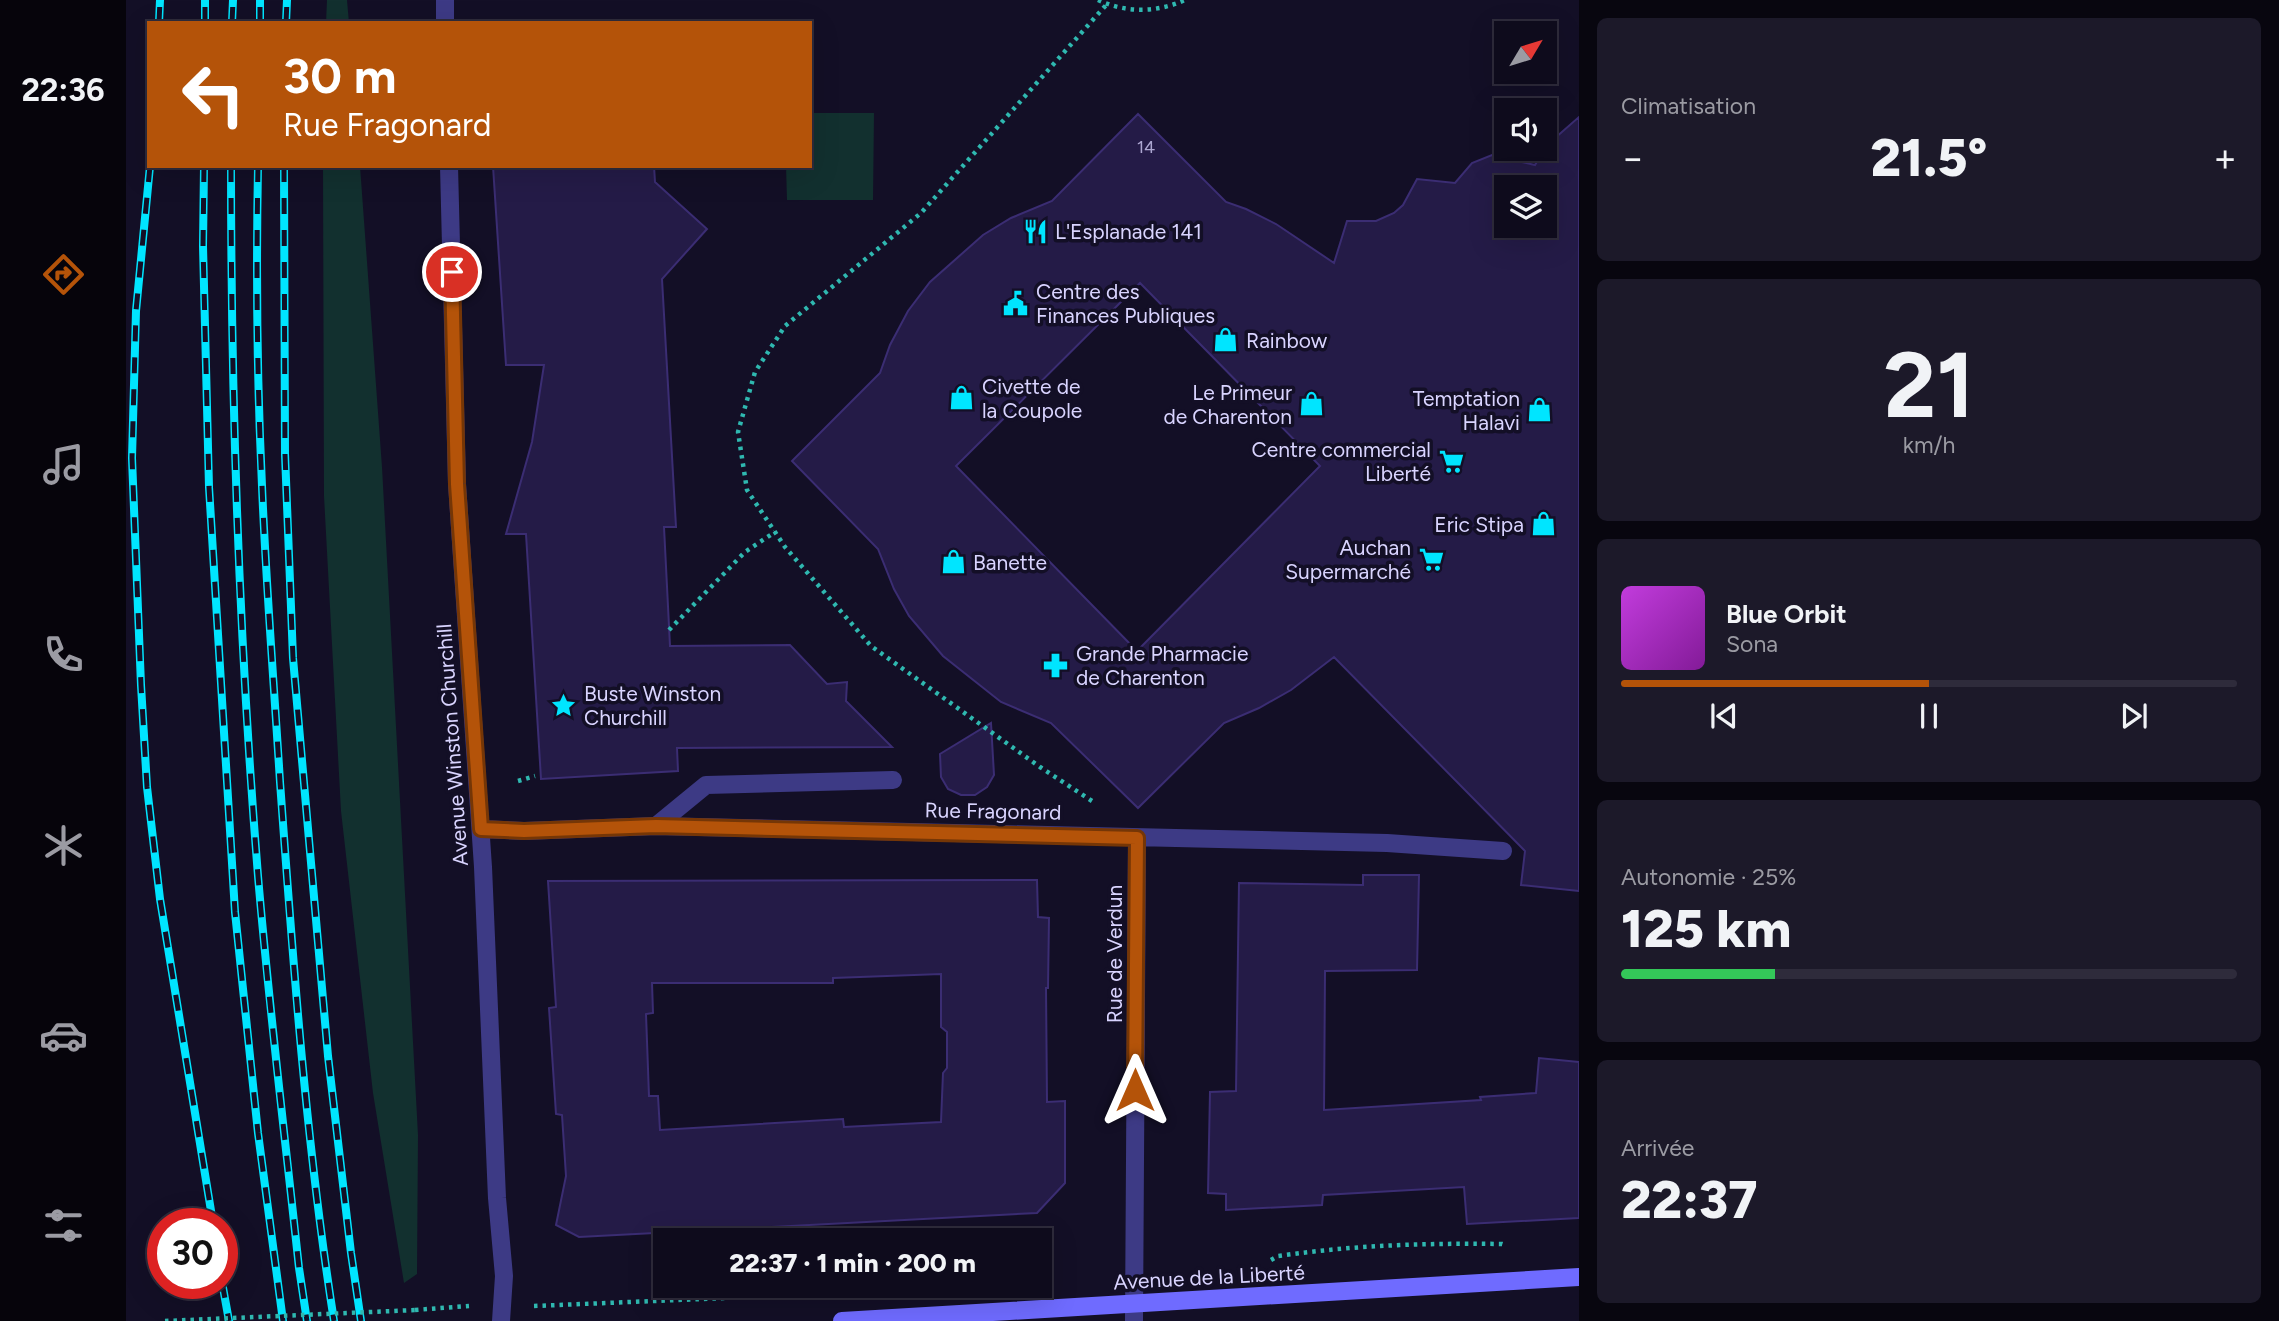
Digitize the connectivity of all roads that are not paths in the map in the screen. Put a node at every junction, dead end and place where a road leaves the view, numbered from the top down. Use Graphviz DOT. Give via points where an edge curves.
graph roads {
  1 [pos="445,0"];
  2 [pos="445,21"];
  3 [pos="449,168"];
  4 [pos="893,780"];
  5 [pos="656,826"];
  6 [pos="481,829"];
  7 [pos="1137,838"];
  8 [pos="1503,851"];
  9 [pos="1579,1278"];
  10 [pos="1134,1313"];
  11 [pos="501,1321"];
  12 [pos="842,1321"];
  1 -- 2 [label="street"];
  3 -- 6 [label="street, Avenue Winston Churchill" via="457,484"];
  4 -- 5 [label="street" via="706,785"];
  5 -- 6 [label="street, Rue Fragonard"];
  5 -- 7 [label="street, Rue Fragonard"];
  6 -- 11 [label="street, Avenue Winston Churchill" via="496,1198 505,1276"];
  7 -- 8 [label="street, Rue Fragonard"];
  7 -- 10 [label="street, Rue de Verdun"];
  9 -- 10 [label="main road, Avenue de la Liberté"];
  10 -- 12 [label="main road, Avenue de la Liberté"];
}
